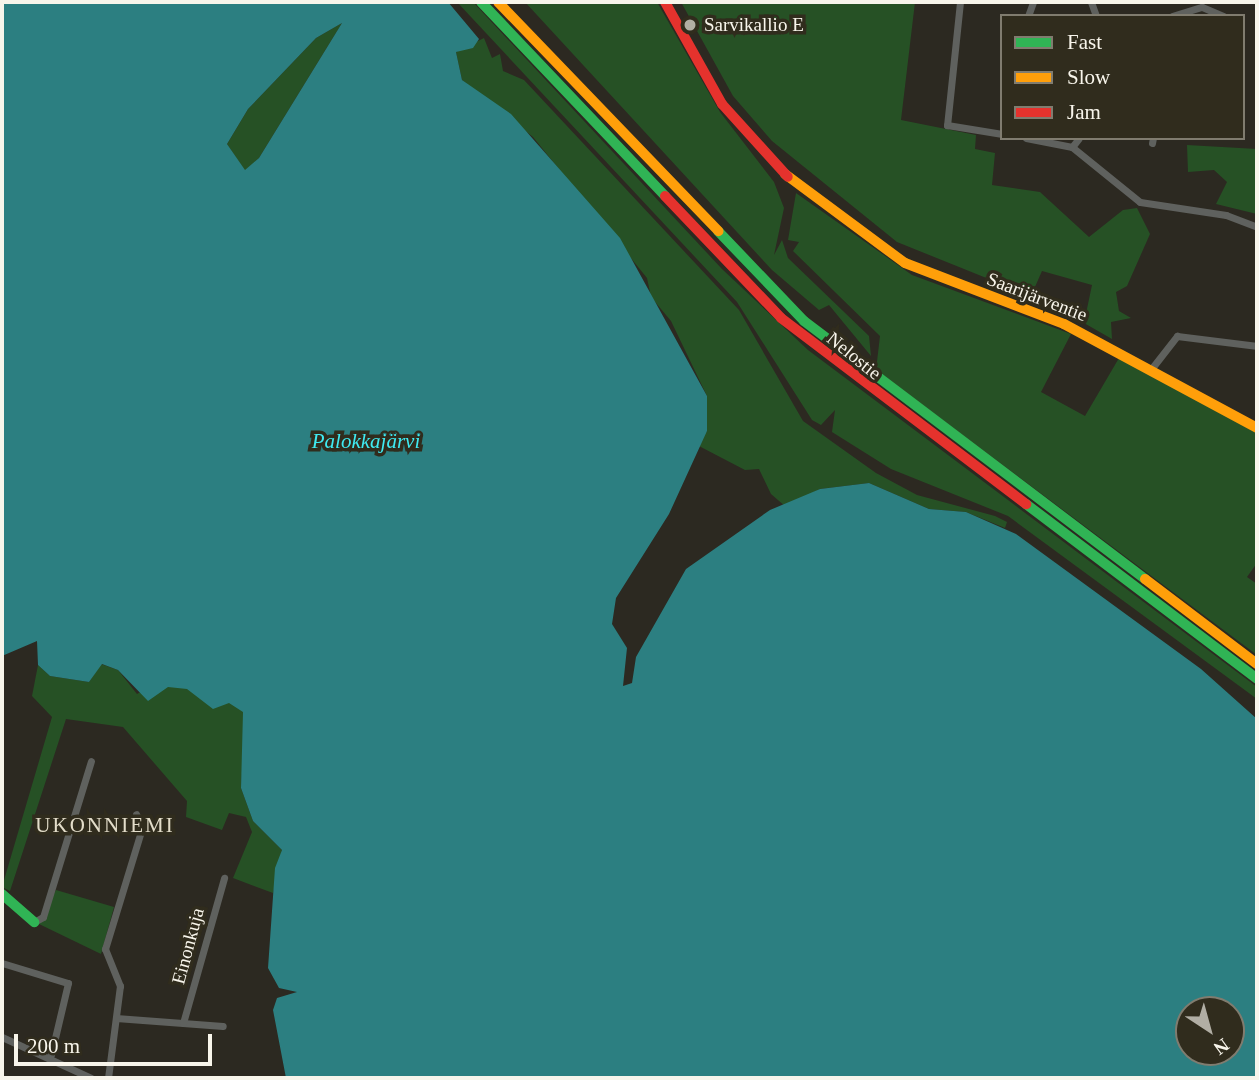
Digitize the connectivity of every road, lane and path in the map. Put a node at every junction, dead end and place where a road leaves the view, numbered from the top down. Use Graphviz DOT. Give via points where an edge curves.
graph roads {
  1 [pos="481,2"];
  2 [pos="498,2"];
  3 [pos="665,2"];
  4 [pos="960,2"];
  5 [pos="1179,14"];
  6 [pos="1218,14"];
  7 [pos="1000,134"];
  8 [pos="1036,140"];
  9 [pos="1077,140"];
  10 [pos="1072,147"];
  11 [pos="1257,227"];
  12 [pos="1257,346"];
  13 [pos="1152,368"];
  14 [pos="1257,428"];
  15 [pos="1257,664"];
  16 [pos="1257,679"];
  17 [pos="91,761"];
  18 [pos="135,814"];
  19 [pos="223,878"];
  20 [pos="2,894"];
  21 [pos="34,922"];
  22 [pos="2,963"];
  23 [pos="116,1018"];
  24 [pos="183,1023"];
  25 [pos="223,1026"];
  26 [pos="2,1037"];
  27 [pos="51,1055"];
  28 [pos="91,1078"];
  29 [pos="108,1078"];
  1 -- 16 [label="main road, Nelostie" via="791,327"];
  2 -- 15 [label="main road, Nelostie" via="804,321"];
  3 -- 13 [label="main road, Saarijärventie" via="722,104 785,174 810,193 905,263 1064,324"];
  4 -- 7 [label="street" via="947,125"];
  5 -- 6 [label="street" via="1202,7"];
  8 -- 10 [label="street"];
  9 -- 10 [label="street"];
  10 -- 11 [label="street" via="1140,202 1227,215"];
  12 -- 13 [label="street" via="1177,336"];
  13 -- 14 [label="main road, Saarijärventie"];
  17 -- 21 [label="street" via="43,917"];
  18 -- 23 [label="street" via="142,828 105,949 120,986"];
  19 -- 24 [label="street, Einonkuja"];
  20 -- 21 [label="main road"];
  22 -- 27 [label="street" via="68,984"];
  23 -- 24 [label="street"];
  23 -- 29 [label="street"];
  24 -- 25 [label="street"];
  26 -- 27 [label="street"];
  27 -- 28 [label="street"];
}
